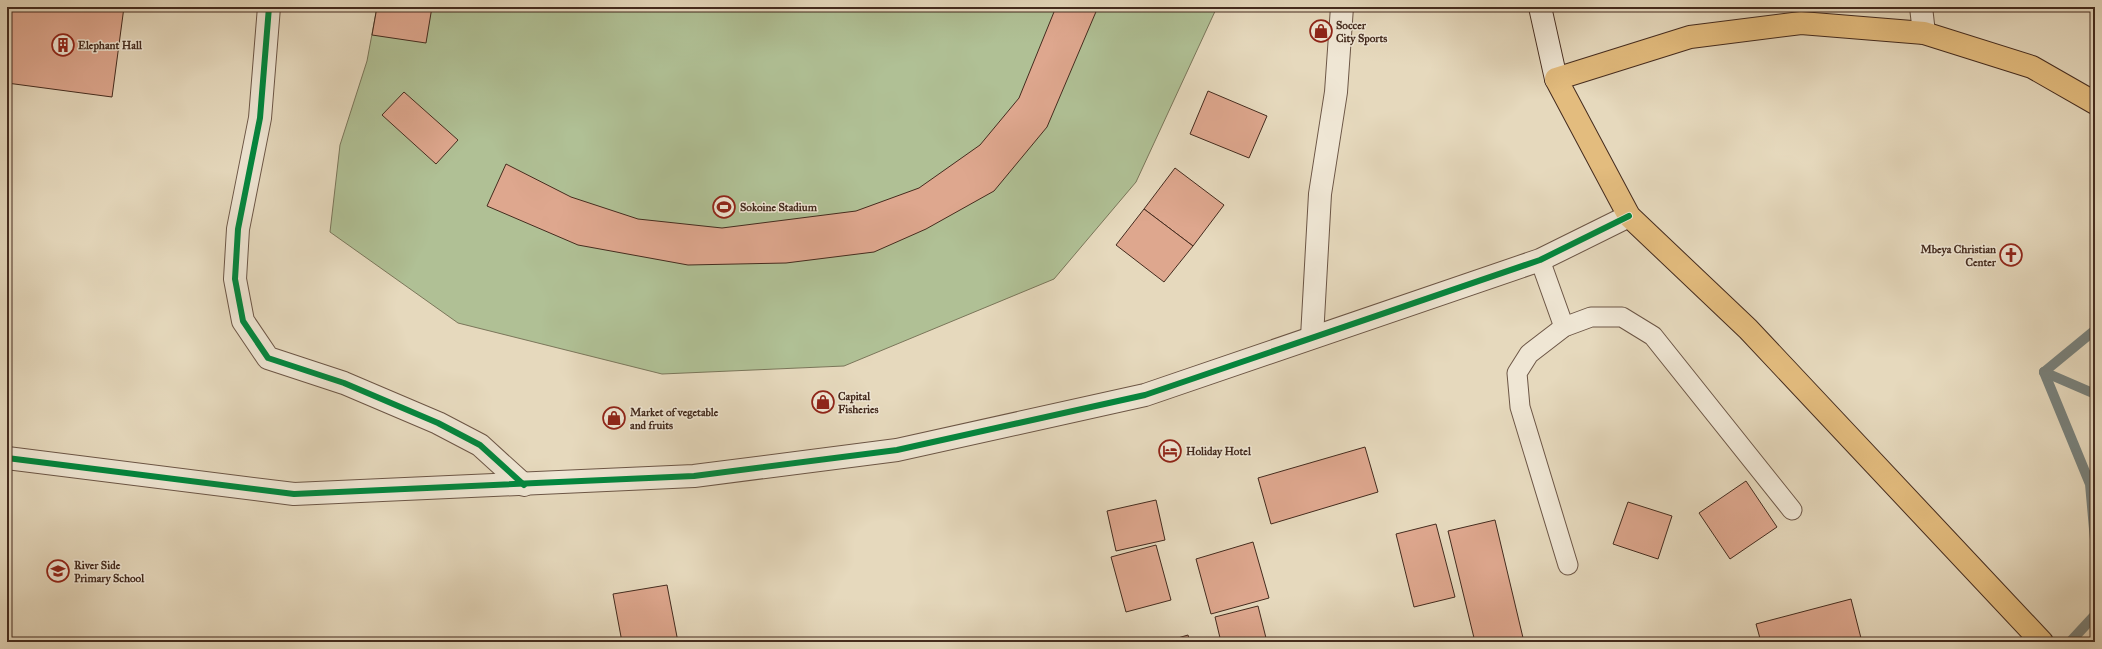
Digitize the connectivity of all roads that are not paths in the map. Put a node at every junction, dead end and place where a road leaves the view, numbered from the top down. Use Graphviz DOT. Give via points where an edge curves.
graph roads {
  1 [pos="269,7"];
  2 [pos="1342,7"];
  3 [pos="1540,7"];
  4 [pos="1921,7"];
  5 [pos="1924,33"];
  6 [pos="1556,79"];
  7 [pos="2095,103"];
  8 [pos="1629,216"];
  9 [pos="1540,260"];
  10 [pos="1564,327"];
  11 [pos="1312,337"];
  12 [pos="7,458"];
  13 [pos="524,485"];
  14 [pos="1792,510"];
  15 [pos="1568,565"];
  16 [pos="2042,642"];
  1 -- 13 [label="street" via="260,118 238,229 235,278 243,321 268,358 344,384 438,423 480,445"];
  2 -- 11 [label="street" via="1336,92 1320,194"];
  3 -- 6 [label="street"];
  4 -- 5 [label="street"];
  5 -- 6 [label="highway" via="1801,24 1742,31 1690,38"];
  5 -- 7 [label="highway" via="2032,67"];
  6 -- 8 [label="highway"];
  8 -- 9 [label="street"];
  8 -- 16 [label="highway" via="1748,329"];
  9 -- 10 [label="lane"];
  9 -- 11 [label="street"];
  10 -- 14 [label="lane" via="1591,317 1622,317 1654,336"];
  10 -- 15 [label="lane" via="1529,354 1517,373 1520,407"];
  11 -- 13 [label="street" via="1145,396 897,450 694,476"];
  12 -- 13 [label="street" via="294,494"];
}
